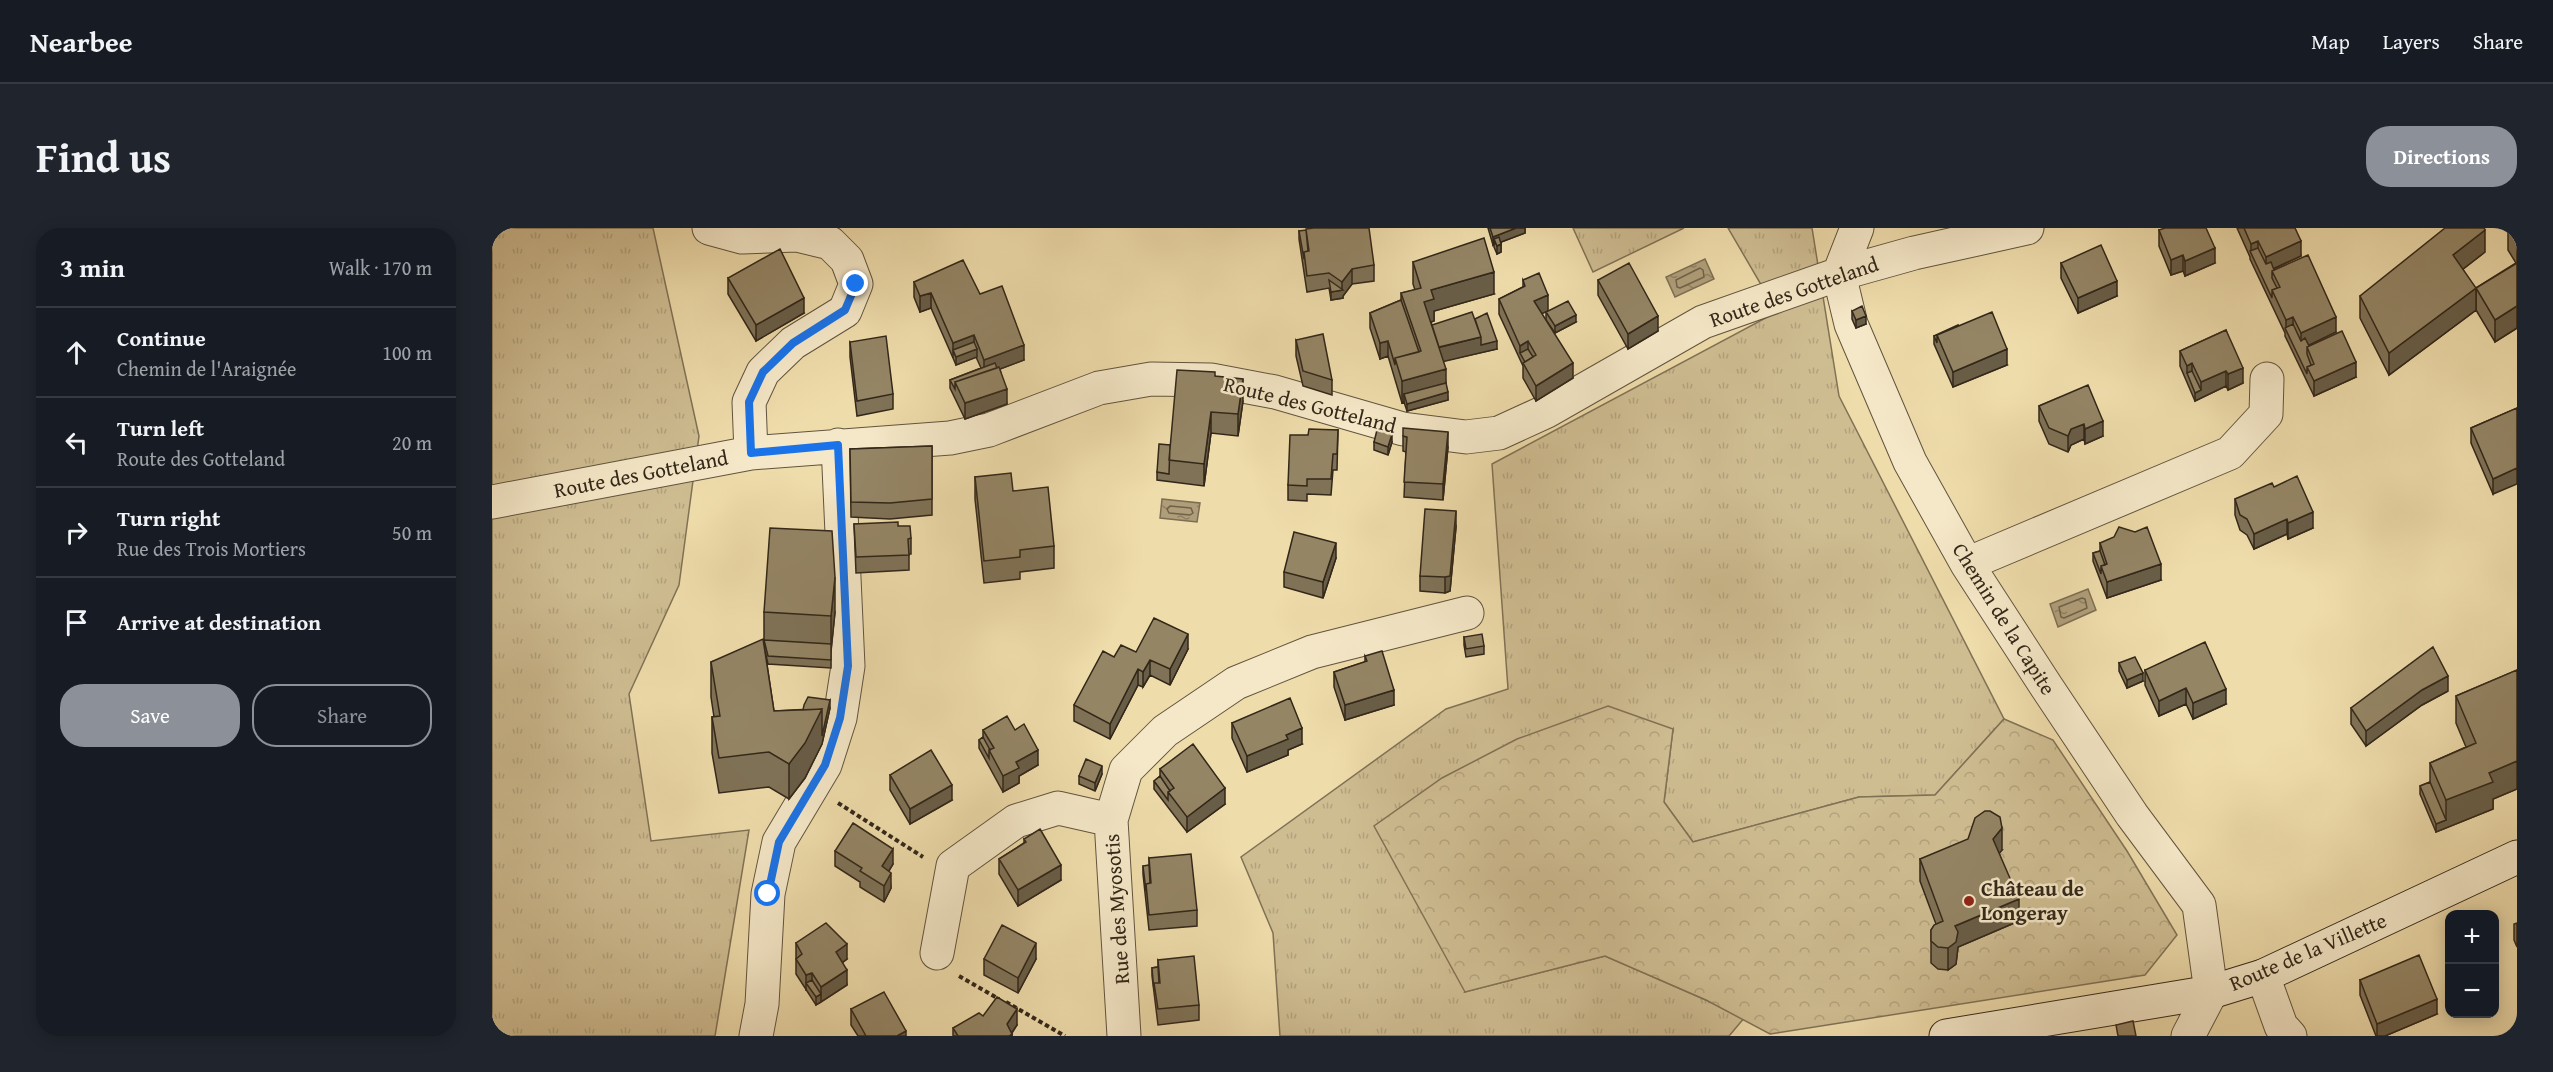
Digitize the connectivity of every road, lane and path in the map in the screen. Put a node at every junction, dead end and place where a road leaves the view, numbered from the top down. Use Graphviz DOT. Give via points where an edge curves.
graph roads {
  1 [pos="709,228"];
  2 [pos="1857,228"];
  3 [pos="2027,228"];
  4 [pos="1839,274"];
  5 [pos="2267,379"];
  6 [pos="838,445"];
  7 [pos="751,453"];
  8 [pos="492,502"];
  9 [pos="1967,564"];
  10 [pos="1467,613"];
  11 [pos="812,787"];
  12 [pos="1111,820"];
  13 [pos="2517,857"];
  14 [pos="951,875"];
  15 [pos="937,953"];
  16 [pos="2263,975"];
  17 [pos="2211,992"];
  18 [pos="756,1036"];
  19 [pos="1065,1036"];
  20 [pos="1124,1036"];
  21 [pos="1946,1036"];
  22 [pos="2188,1036"];
  23 [pos="2290,1036"];
  1 -- 7 [label="street" via="742,237 797,235 830,243 847,260 856,284 845,310 793,343 763,372 749,402"];
  2 -- 4 [label="street"];
  3 -- 4 [label="street, Route des Gotteland"];
  4 -- 6 [label="street, Route des Gotteland" via="1703,322 1499,434 1466,437 1403,429 1264,390 1211,380 1151,379 1099,388 989,430 960,436"];
  4 -- 9 [label="street, Chemin de la Capite" via="1851,324 1910,462"];
  5 -- 9 [label="street" via="2266,414 2230,453"];
  6 -- 7 [label="street, Route des Gotteland"];
  6 -- 11 [label="street" via="848,666 840,718 825,765"];
  7 -- 8 [label="street, Route des Gotteland"];
  9 -- 17 [label="street, Chemin de la Capite" via="2132,815 2199,905"];
  10 -- 12 [label="street, Rue des Myosotis" via="1312,652 1236,682 1165,731 1126,770"];
  11 -- 14 [label="path"];
  11 -- 18 [label="street" via="779,842 768,894 762,1004"];
  12 -- 14 [label="street" via="1058,808 1016,821 953,866"];
  12 -- 20 [label="street, Rue des Myosotis"];
  13 -- 16 [label="street, Route de la Villette"];
  14 -- 15 [label="street"];
  15 -- 19 [label="path" via="955,974"];
  16 -- 17 [label="street, Route de la Villette"];
  16 -- 23 [label="street" via="2281,1026"];
  17 -- 21 [label="street, Route de la Villette"];
  17 -- 22 [label="street"];
}
